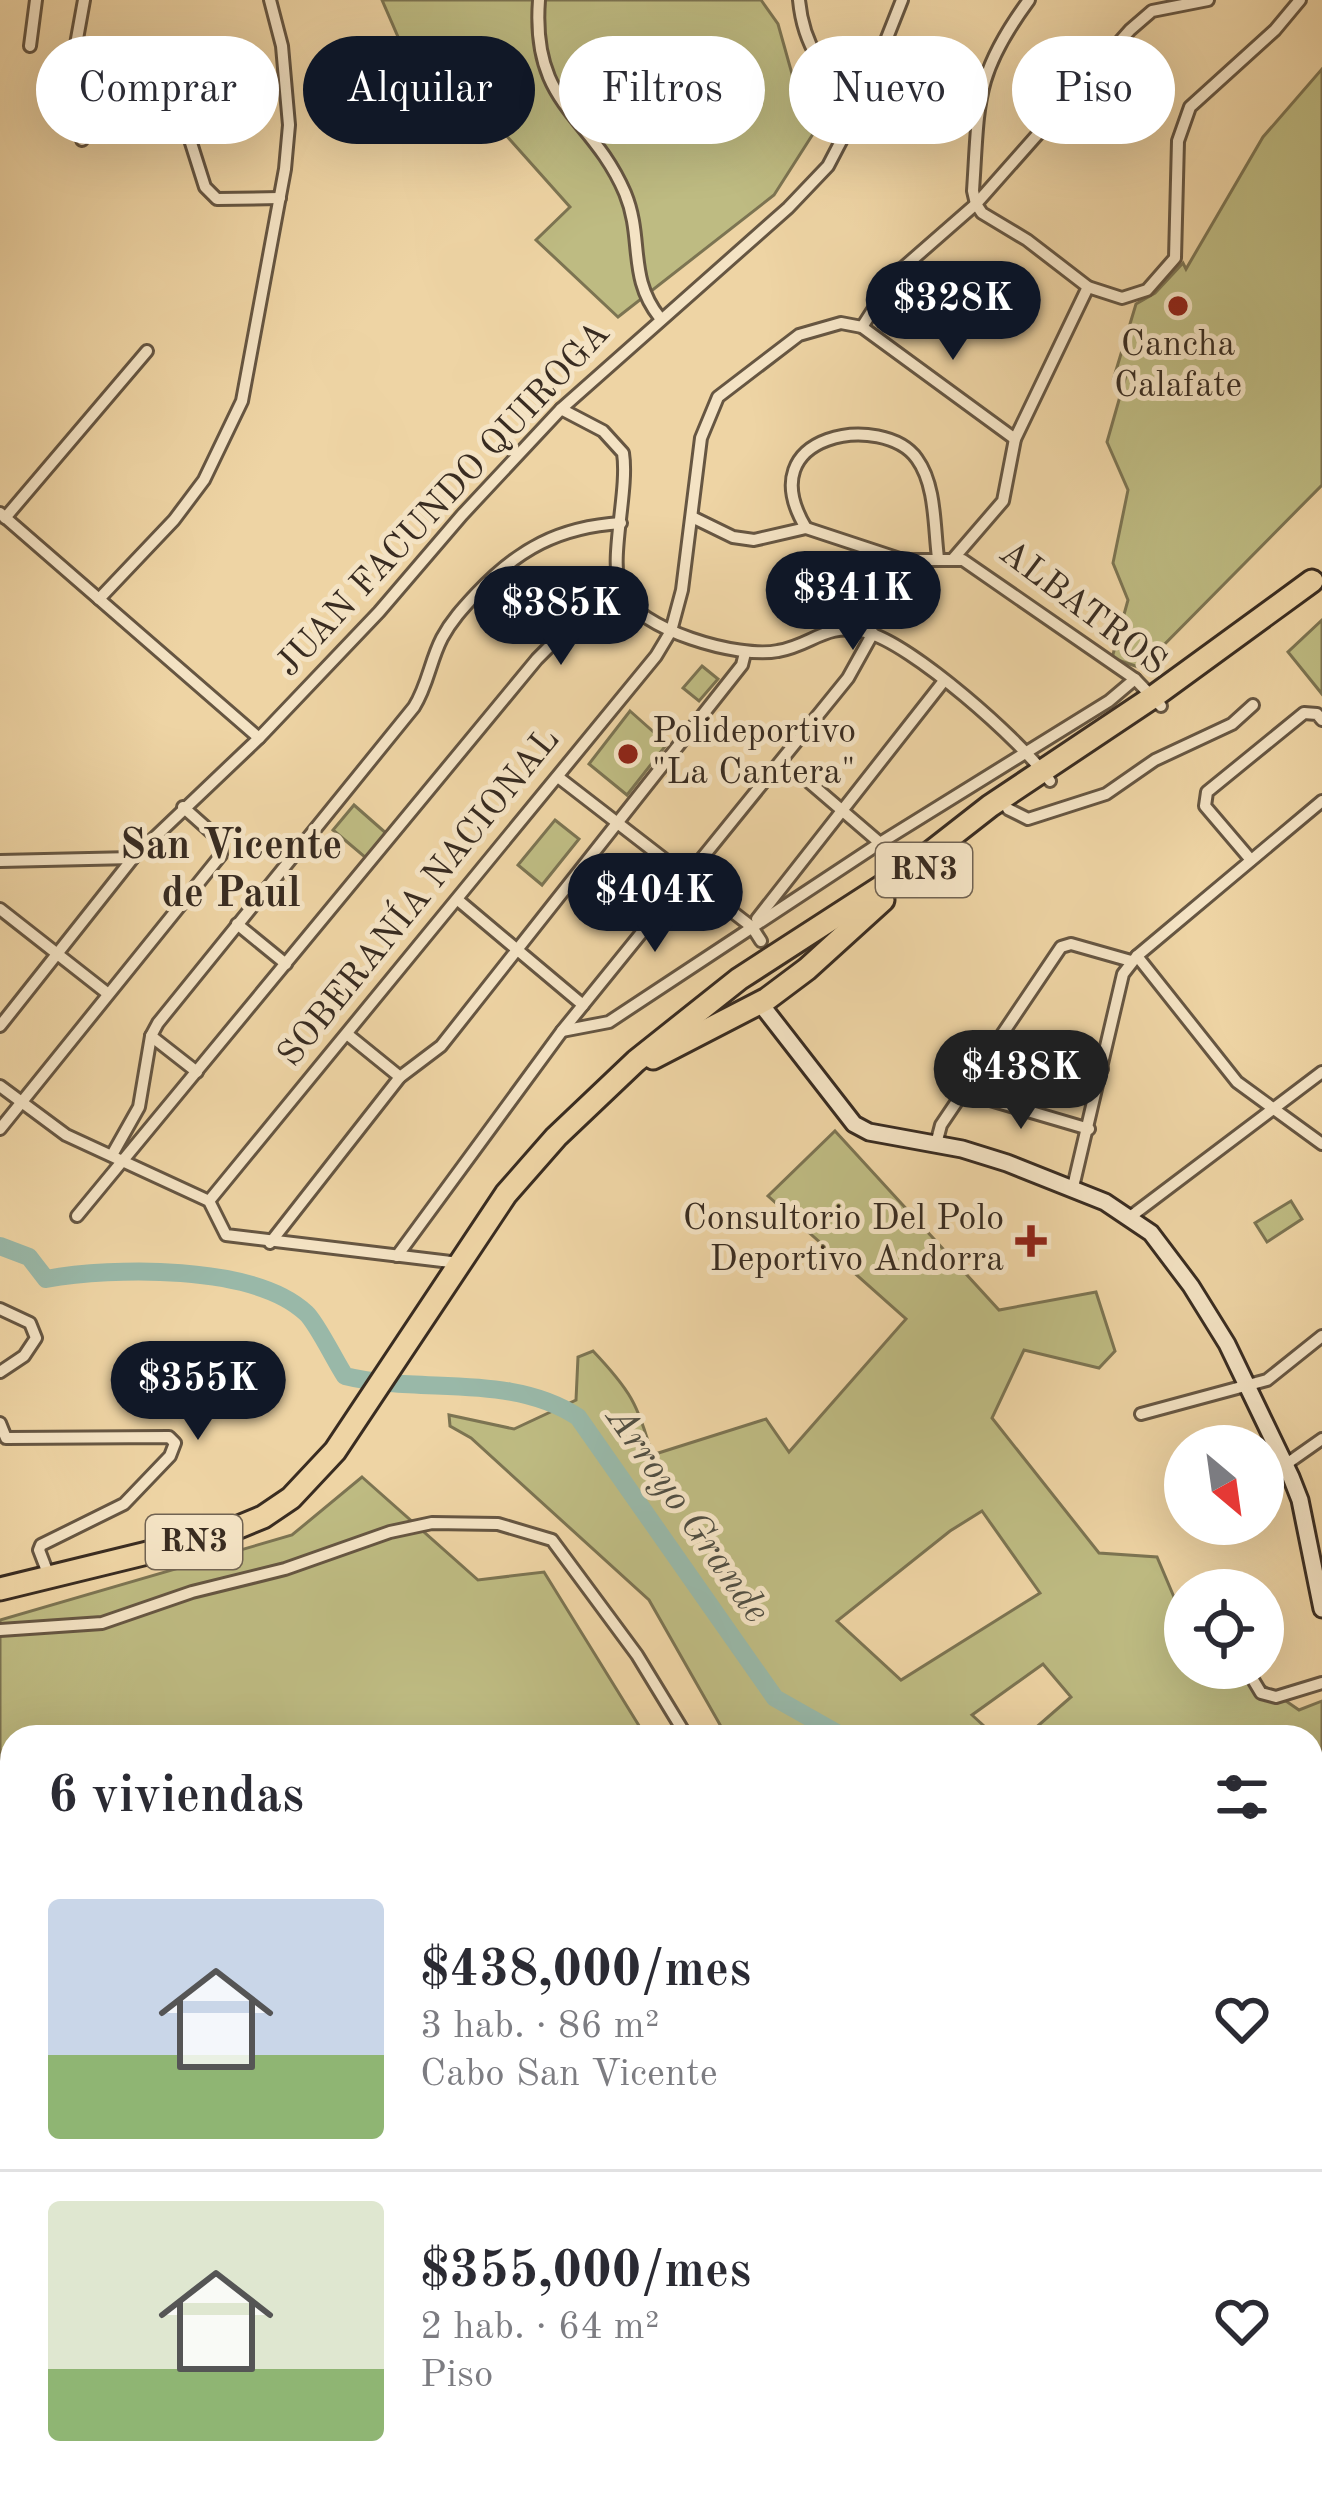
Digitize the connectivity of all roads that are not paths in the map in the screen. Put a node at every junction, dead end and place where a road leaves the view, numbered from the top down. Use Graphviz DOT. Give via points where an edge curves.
graph roads {
  1 [pos="36,0"];
  2 [pos="84,0"];
  3 [pos="270,0"];
  4 [pos="538,0"];
  5 [pos="799,0"];
  6 [pos="902,0"];
  7 [pos="1029,0"];
  8 [pos="1208,0"];
  9 [pos="1300,0"];
  10 [pos="79,36"];
  11 [pos="807,36"];
  12 [pos="888,36"];
  13 [pos="30,46"];
  14 [pos="193,144"];
  15 [pos="840,144"];
  16 [pos="280,198"];
  17 [pos="976,204"];
  18 [pos="1088,287"];
  19 [pos="660,318"];
  20 [pos="862,327"];
  21 [pos="147,351"];
  22 [pos="560,409"];
  23 [pos="1015,439"];
  24 [pos="3,515"];
  25 [pos="692,517"];
  26 [pos="621,523"];
  27 [pos="806,528"];
  28 [pos="938,558"];
  29 [pos="953,559"];
  30 [pos="1317,576"];
  31 [pos="625,597"];
  32 [pos="99,599"];
  33 [pos="671,631"];
  34 [pos="873,633"];
  35 [pos="746,653"];
  36 [pos="1135,679"];
  37 [pos="944,682"];
  38 [pos="1157,701"];
  39 [pos="1252,705"];
  40 [pos="1319,717"];
  41 [pos="259,738"];
  42 [pos="1027,751"];
  43 [pos="1046,776"];
  44 [pos="558,777"];
  45 [pos="809,782"];
  46 [pos="1322,801"];
  47 [pos="183,807"];
  48 [pos="1008,809"];
  49 [pos="842,811"];
  50 [pos="616,822"];
  51 [pos="880,843"];
  52 [pos="134,858"];
  53 [pos="1251,860"];
  54 [pos="0,861"];
  55 [pos="687,880"];
  56 [pos="458,900"];
  57 [pos="5,913"];
  58 [pos="237,924"];
  59 [pos="752,927"];
  60 [pos="0,930"];
  61 [pos="787,946"];
  62 [pos="517,949"];
  63 [pos="760,953"];
  64 [pos="57,954"];
  65 [pos="1134,959"];
  66 [pos="286,964"];
  67 [pos="807,969"];
  68 [pos="739,979"];
  69 [pos="785,986"];
  70 [pos="107,993"];
  71 [pos="583,1005"];
  72 [pos="757,1005"];
  73 [pos="776,1021"];
  74 [pos="0,1026"];
  75 [pos="562,1031"];
  76 [pos="347,1034"];
  77 [pos="151,1036"];
  78 [pos="996,1046"];
  79 [pos="1102,1069"];
  80 [pos="197,1072"];
  81 [pos="1322,1072"];
  82 [pos="400,1077"];
  83 [pos="616,1080"];
  84 [pos="0,1086"];
  85 [pos="961,1096"];
  86 [pos="20,1104"];
  87 [pos="1275,1110"];
  88 [pos="0,1129"];
  89 [pos="1089,1129"];
  90 [pos="936,1144"];
  91 [pos="1322,1144"];
  92 [pos="112,1154"];
  93 [pos="125,1160"];
  94 [pos="1073,1187"];
  95 [pos="209,1202"];
  96 [pos="77,1216"];
  97 [pos="1130,1217"];
  98 [pos="269,1243"];
  99 [pos="397,1256"];
  100 [pos="459,1263"];
  101 [pos="0,1309"];
  102 [pos="1322,1336"];
  103 [pos="0,1372"];
  104 [pos="1248,1388"];
  105 [pos="1141,1414"];
  106 [pos="0,1423"];
  107 [pos="3,1438"];
  108 [pos="1322,1438"];
  109 [pos="1285,1466"];
  110 [pos="49,1576"];
  111 [pos="0,1589"];
  112 [pos="1322,1609"];
  113 [pos="0,1630"];
  114 [pos="1322,1683"];
  115 [pos="1259,1689"];
  116 [pos="680,1725"];
  1 -- 13 [label="street"];
  2 -- 10 [label="street"];
  3 -- 16 [label="street" via="290,105"];
  4 -- 19 [label="street" via="547,77 624,192 640,287"];
  5 -- 11 [label="street"];
  6 -- 12 [label="street, JUAN FACUNDO QUIROGA"];
  7 -- 17 [label="street" via="982,79"];
  8 -- 17 [label="street" via="1144,17"];
  9 -- 18 [label="street" via="1190,106 1178,141 1174,258 1162,276 1134,297"];
  14 -- 16 [label="street" via="217,200"];
  15 -- 19 [label="street, JUAN FACUNDO QUIROGA" via="810,187"];
  16 -- 32 [label="street" via="235,422 184,506"];
  17 -- 18 [label="street"];
  17 -- 20 [label="street" via="896,274"];
  18 -- 23 [label="street"];
  19 -- 22 [label="street, JUAN FACUNDO QUIROGA"];
  20 -- 23 [label="street"];
  20 -- 25 [label="street, SOBERANÍA NACIONAL" via="841,323 799,335 718,397 701,438"];
  21 -- 24 [label="street"];
  22 -- 26 [label="street" via="603,431 623,453"];
  22 -- 41 [label="street, JUAN FACUNDO QUIROGA"];
  23 -- 29 [label="street" via="1003,501"];
  24 -- 32 [label="street"];
  25 -- 27 [label="street, ALBATROS" via="754,540"];
  25 -- 33 [label="street, SOBERANÍA NACIONAL"];
  26 -- 31 [label="street"];
  26 -- 58 [label="street" via="556,533 501,567 444,634 414,707"];
  27 -- 28 [label="street, ALBATROS" via="903,560"];
  27 -- 28 [label="street" via="791,487 796,462 817,444 863,435 900,444 921,464"];
  28 -- 29 [label="street, ALBATROS"];
  29 -- 36 [label="street, ALBATROS"];
  30 -- 38 [label="highway, RN3"];
  31 -- 33 [label="street"];
  31 -- 66 [label="street" via="578,618"];
  32 -- 41 [label="street"];
  33 -- 35 [label="street"];
  33 -- 44 [label="street, SOBERANÍA NACIONAL"];
  34 -- 35 [label="street" via="830,629 776,652"];
  34 -- 37 [label="street"];
  34 -- 55 [label="street" via="848,677"];
  35 -- 50 [label="street"];
  36 -- 38 [label="street, ALBATROS"];
  36 -- 42 [label="street"];
  37 -- 42 [label="street"];
  37 -- 49 [label="street"];
  38 -- 43 [label="highway, RN3"];
  39 -- 48 [label="street" via="1106,794 1028,819"];
  40 -- 53 [label="street" via="1304,713 1203,800"];
  41 -- 47 [label="street, JUAN FACUNDO QUIROGA"];
  42 -- 43 [label="street"];
  42 -- 51 [label="street"];
  43 -- 48 [label="highway, RN3"];
  43 -- 61 [label="highway, RN3"];
  44 -- 50 [label="street"];
  44 -- 56 [label="street, SOBERANÍA NACIONAL"];
  45 -- 49 [label="street"];
  46 -- 53 [label="street"];
  47 -- 52 [label="street, JUAN FACUNDO QUIROGA"];
  47 -- 70 [label="street" via="220,840 221,855"];
  48 -- 67 [label="highway, RN3" via="872,909"];
  49 -- 51 [label="street"];
  49 -- 59 [label="street"];
  50 -- 55 [label="street"];
  50 -- 62 [label="street"];
  51 -- 59 [label="street"];
  52 -- 54 [label="street"];
  52 -- 64 [label="street, JUAN FACUNDO QUIROGA"];
  53 -- 65 [label="street"];
  55 -- 59 [label="street"];
  55 -- 71 [label="street"];
  56 -- 62 [label="street"];
  56 -- 76 [label="street, SOBERANÍA NACIONAL"];
  57 -- 60 [label="street"];
  57 -- 64 [label="street"];
  58 -- 66 [label="street"];
  58 -- 77 [label="street"];
  59 -- 63 [label="street"];
  59 -- 75 [label="street" via="609,1022"];
  61 -- 63 [label="highway, RN3"];
  61 -- 67 [label="highway" via="804,954"];
  62 -- 71 [label="street"];
  62 -- 82 [label="street" via="441,1046"];
  63 -- 68 [label="highway, RN3"];
  64 -- 70 [label="street"];
  64 -- 74 [label="street, JUAN FACUNDO QUIROGA"];
  65 -- 78 [label="street" via="1066,944"];
  65 -- 79 [label="street" via="1123,974"];
  65 -- 87 [label="street" via="1228,1072"];
  66 -- 80 [label="street"];
  67 -- 69 [label="highway, RN3"];
  68 -- 72 [label="highway" via="742,998"];
  68 -- 83 [label="highway, RN3"];
  69 -- 72 [label="highway, RN3"];
  69 -- 73 [label="street"];
  70 -- 86 [label="street"];
  71 -- 75 [label="street"];
  72 -- 73 [label="street"];
  72 -- 83 [label="highway, RN3"];
  73 -- 90 [label="street" via="854,1124"];
  75 -- 99 [label="street"];
  76 -- 82 [label="street"];
  76 -- 95 [label="street, SOBERANÍA NACIONAL"];
  77 -- 80 [label="street"];
  77 -- 92 [label="street" via="139,1107"];
  78 -- 79 [label="street"];
  78 -- 85 [label="street"];
  79 -- 89 [label="street"];
  80 -- 93 [label="street"];
  81 -- 87 [label="street"];
  82 -- 98 [label="street"];
  83 -- 100 [label="highway, RN3" via="530,1163"];
  84 -- 86 [label="street"];
  85 -- 89 [label="street"];
  85 -- 90 [label="street"];
  86 -- 88 [label="street"];
  86 -- 92 [label="street"];
  87 -- 91 [label="street"];
  87 -- 97 [label="street"];
  89 -- 94 [label="street"];
  90 -- 94 [label="street"];
  92 -- 93 [label="street"];
  93 -- 95 [label="street"];
  93 -- 96 [label="street"];
  94 -- 97 [label="street"];
  95 -- 98 [label="street" via="226,1234"];
  97 -- 104 [label="street" via="1191,1286"];
  98 -- 99 [label="street"];
  99 -- 100 [label="street"];
  100 -- 110 [label="highway, RN3" via="305,1487 217,1536"];
  101 -- 103 [label="street" via="29,1323 36,1338"];
  102 -- 104 [label="street"];
  104 -- 105 [label="street"];
  104 -- 109 [label="street"];
  106 -- 107 [label="street"];
  107 -- 110 [label="street" via="175,1443 124,1504 41,1545"];
  108 -- 109 [label="street"];
  109 -- 112 [label="street"];
  110 -- 111 [label="highway, RN3"];
  113 -- 116 [label="street" via="102,1623 432,1523 499,1524 552,1540"];
  114 -- 115 [label="street" via="1276,1697"];
}
